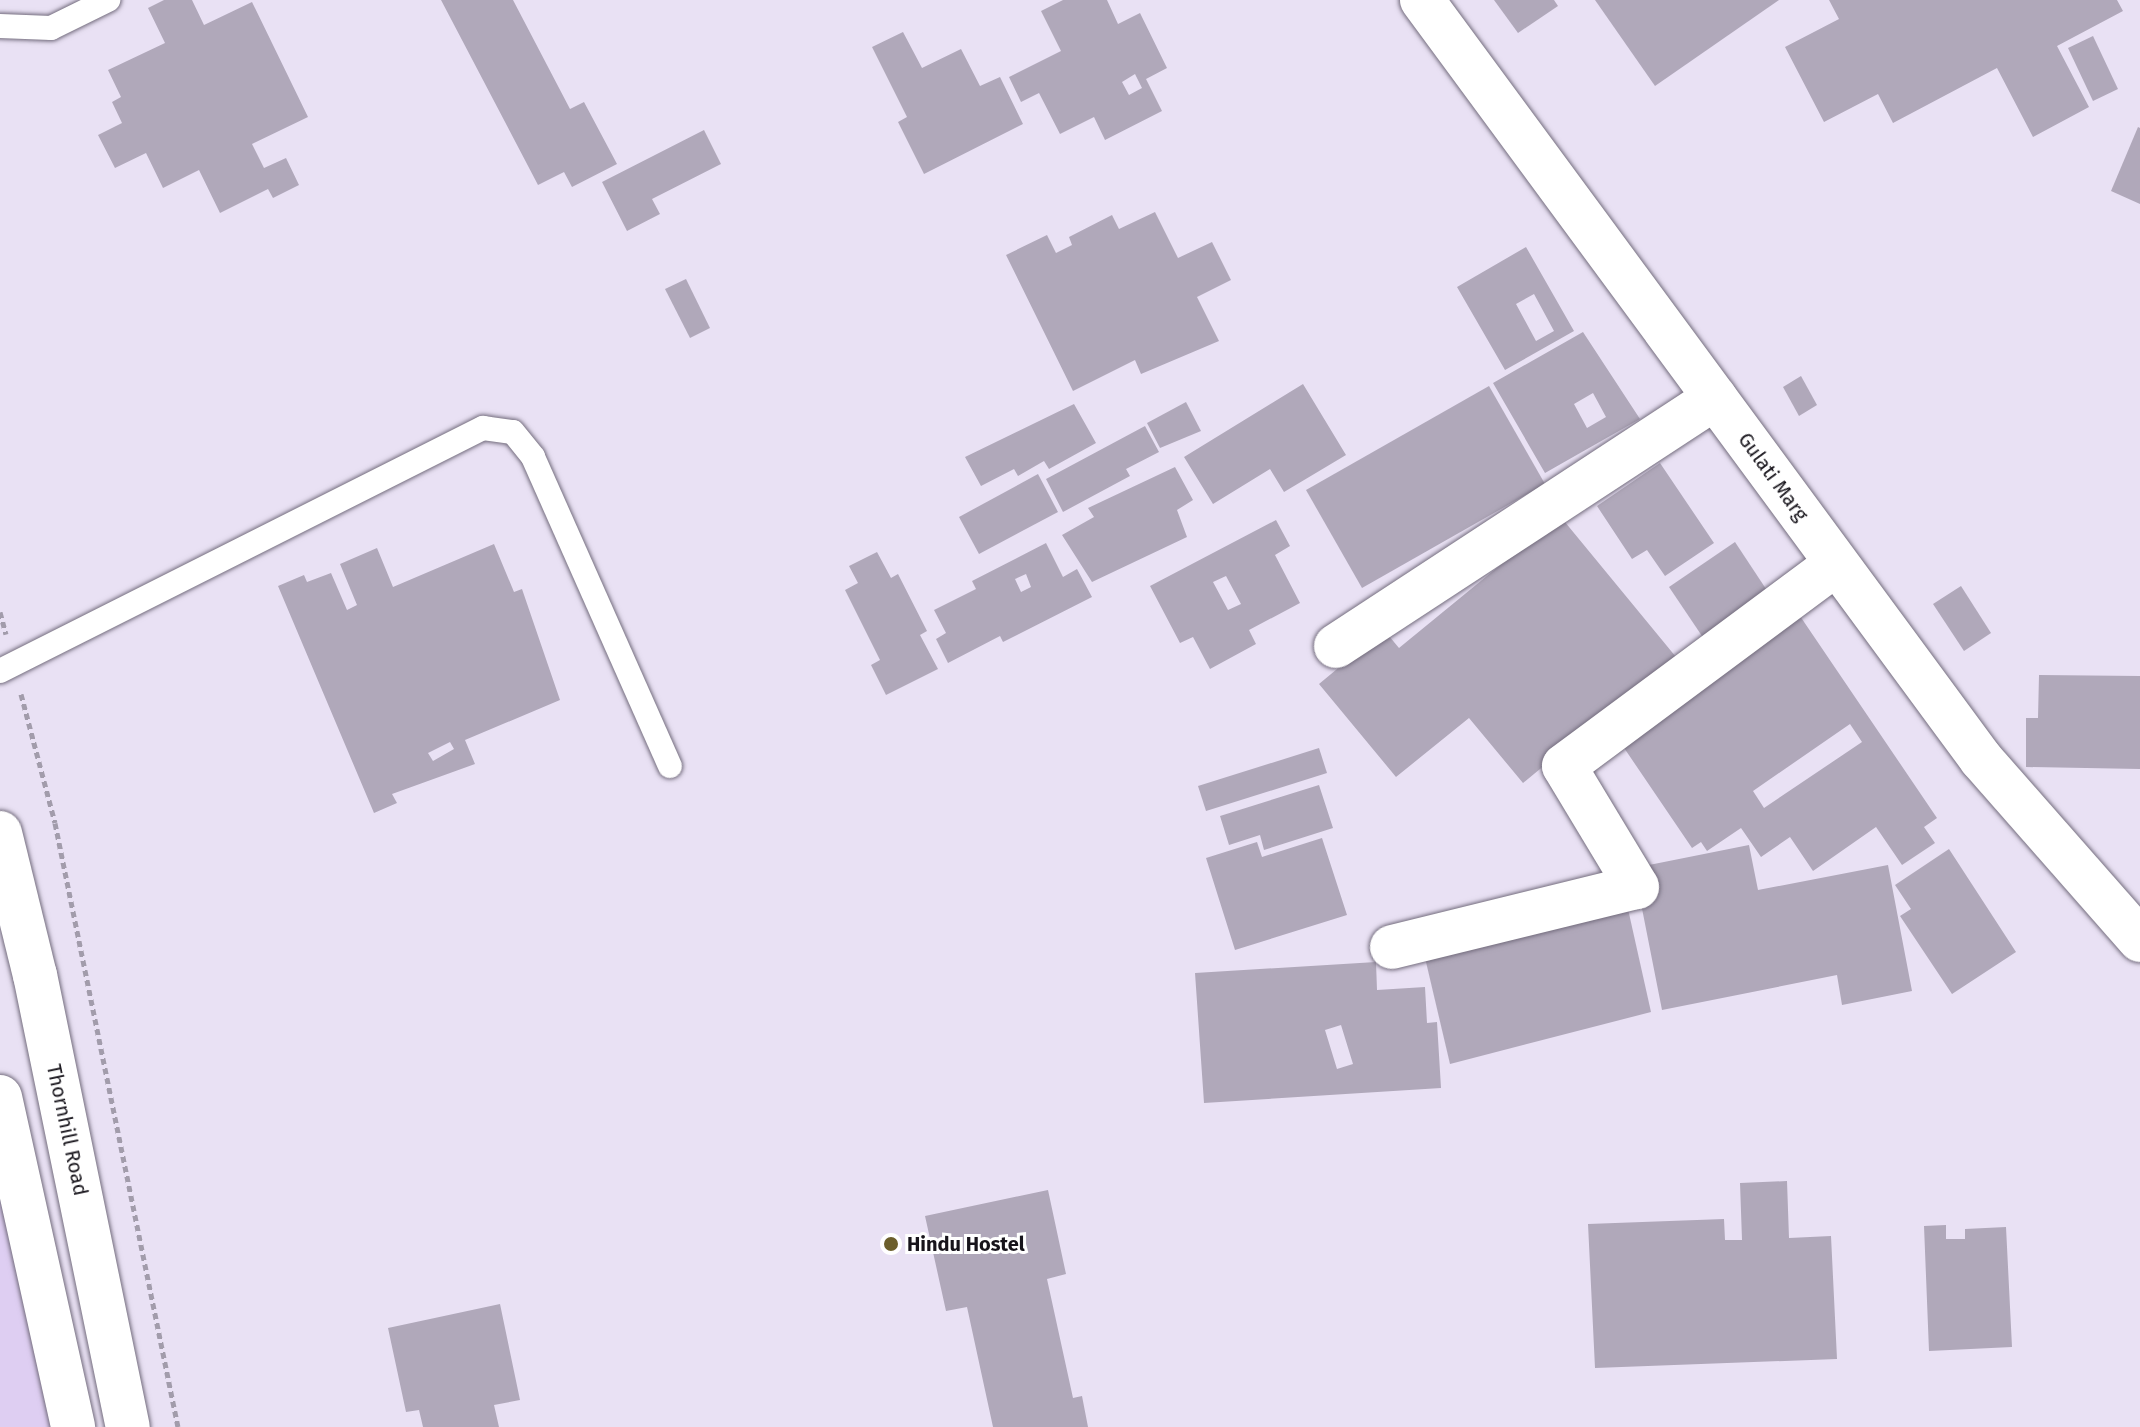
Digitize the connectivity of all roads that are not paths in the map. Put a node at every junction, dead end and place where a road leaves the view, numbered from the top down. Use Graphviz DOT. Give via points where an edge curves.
graph roads {
  1 [pos="108,0"];
  2 [pos="1422,0"];
  3 [pos="0,26"];
  4 [pos="1715,398"];
  5 [pos="1836,564"];
  6 [pos="1336,646"];
  7 [pos="7,668"];
  8 [pos="670,766"];
  9 [pos="0,833"];
  10 [pos="2140,940"];
  11 [pos="1392,947"];
  12 [pos="0,1097"];
  13 [pos="73,1427"];
  14 [pos="128,1427"];
  1 -- 3 [label="lane" via="51,28"];
  2 -- 4 [label="street, Gulati Marg"];
  4 -- 5 [label="street, Gulati Marg"];
  4 -- 6 [label="street"];
  5 -- 10 [label="street, Gulati Marg" via="1981,759"];
  5 -- 11 [label="street" via="1564,766 1637,887"];
  7 -- 8 [label="lane" via="483,428 513,432 533,457"];
  9 -- 14 [label="street, Thornhill Road" via="35,975"];
  12 -- 13 [label="street"];
}
